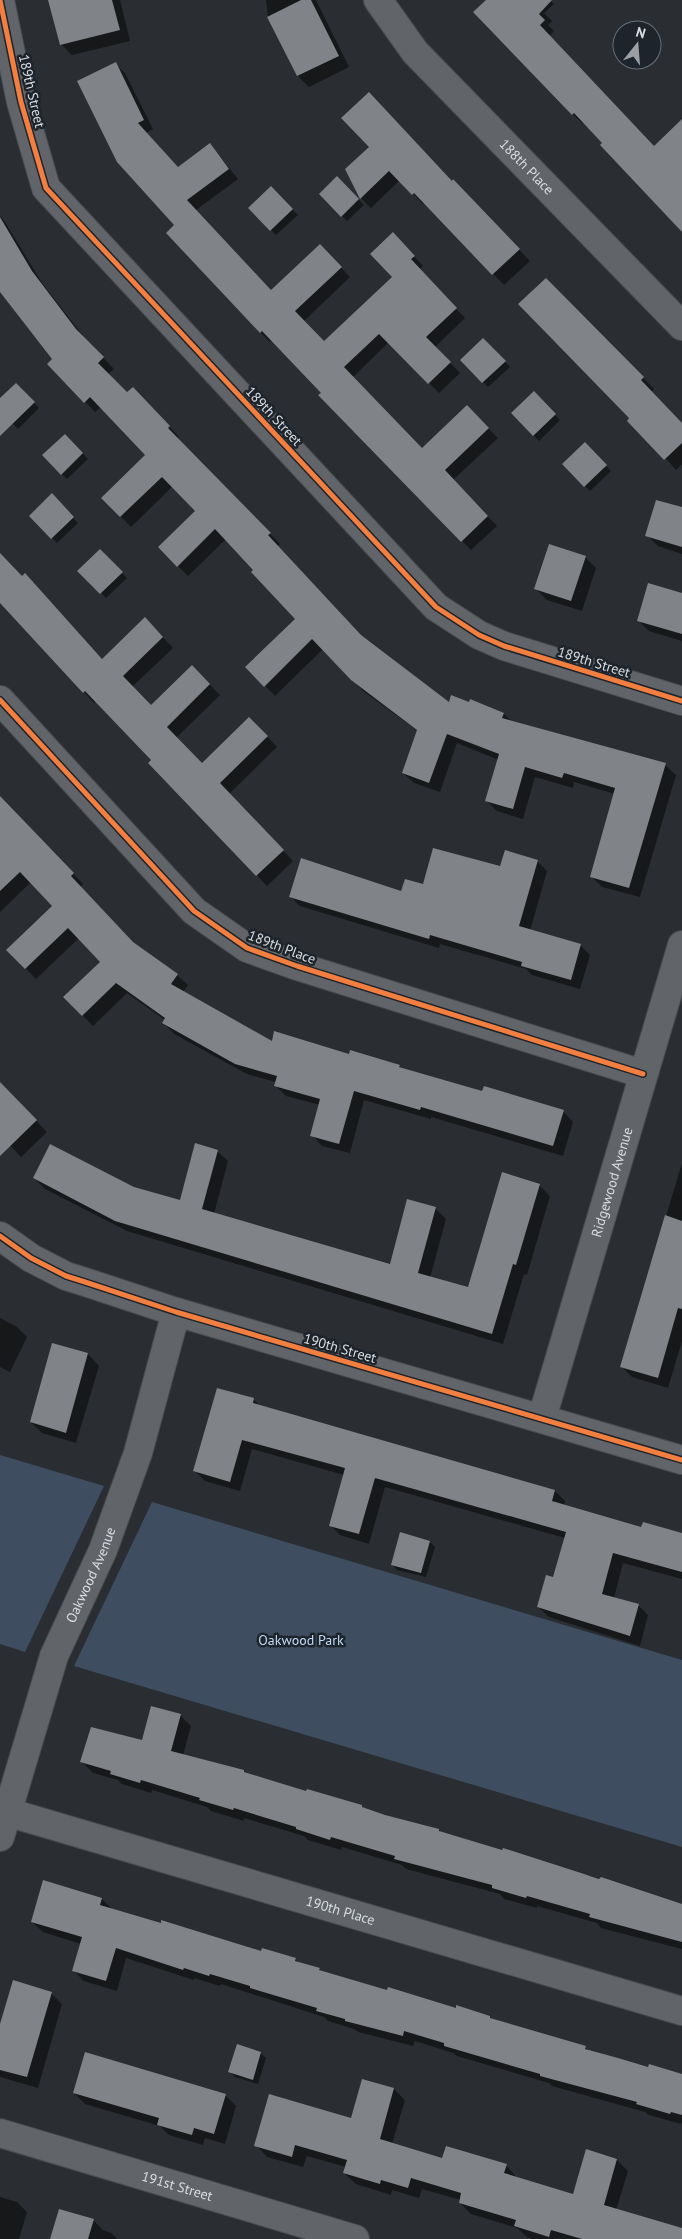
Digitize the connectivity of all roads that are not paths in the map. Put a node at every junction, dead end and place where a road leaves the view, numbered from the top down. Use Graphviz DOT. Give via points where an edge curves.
graph roads {
  1 [pos="0,0"];
  2 [pos="378,0"];
  3 [pos="682,326"];
  4 [pos="0,700"];
  5 [pos="682,701"];
  6 [pos="682,945"];
  7 [pos="643,1074"];
  8 [pos="0,1236"];
  9 [pos="176,1312"];
  10 [pos="542,1418"];
  11 [pos="682,1460"];
  12 [pos="2,1819"];
  13 [pos="682,2011"];
  14 [pos="0,2133"];
  15 [pos="355,2239"];
  1 -- 5 [label="street, 189th Street" via="21,102 46,188 436,607 479,635 504,646"];
  2 -- 3 [label="street, 188th Place" via="415,52"];
  4 -- 7 [label="street, 189th Place" via="194,911 247,948"];
  6 -- 7 [label="street, Ridgewood Avenue"];
  7 -- 10 [label="street, Ridgewood Avenue"];
  8 -- 9 [label="street, 190th Street" via="31,1258 66,1276"];
  9 -- 10 [label="street, 190th Street"];
  9 -- 12 [label="street, Oakwood Avenue" via="138,1453 103,1550 54,1656"];
  10 -- 11 [label="street, 190th Street"];
  12 -- 13 [label="street, 190th Place"];
  14 -- 15 [label="street, 191st Street"];
}
